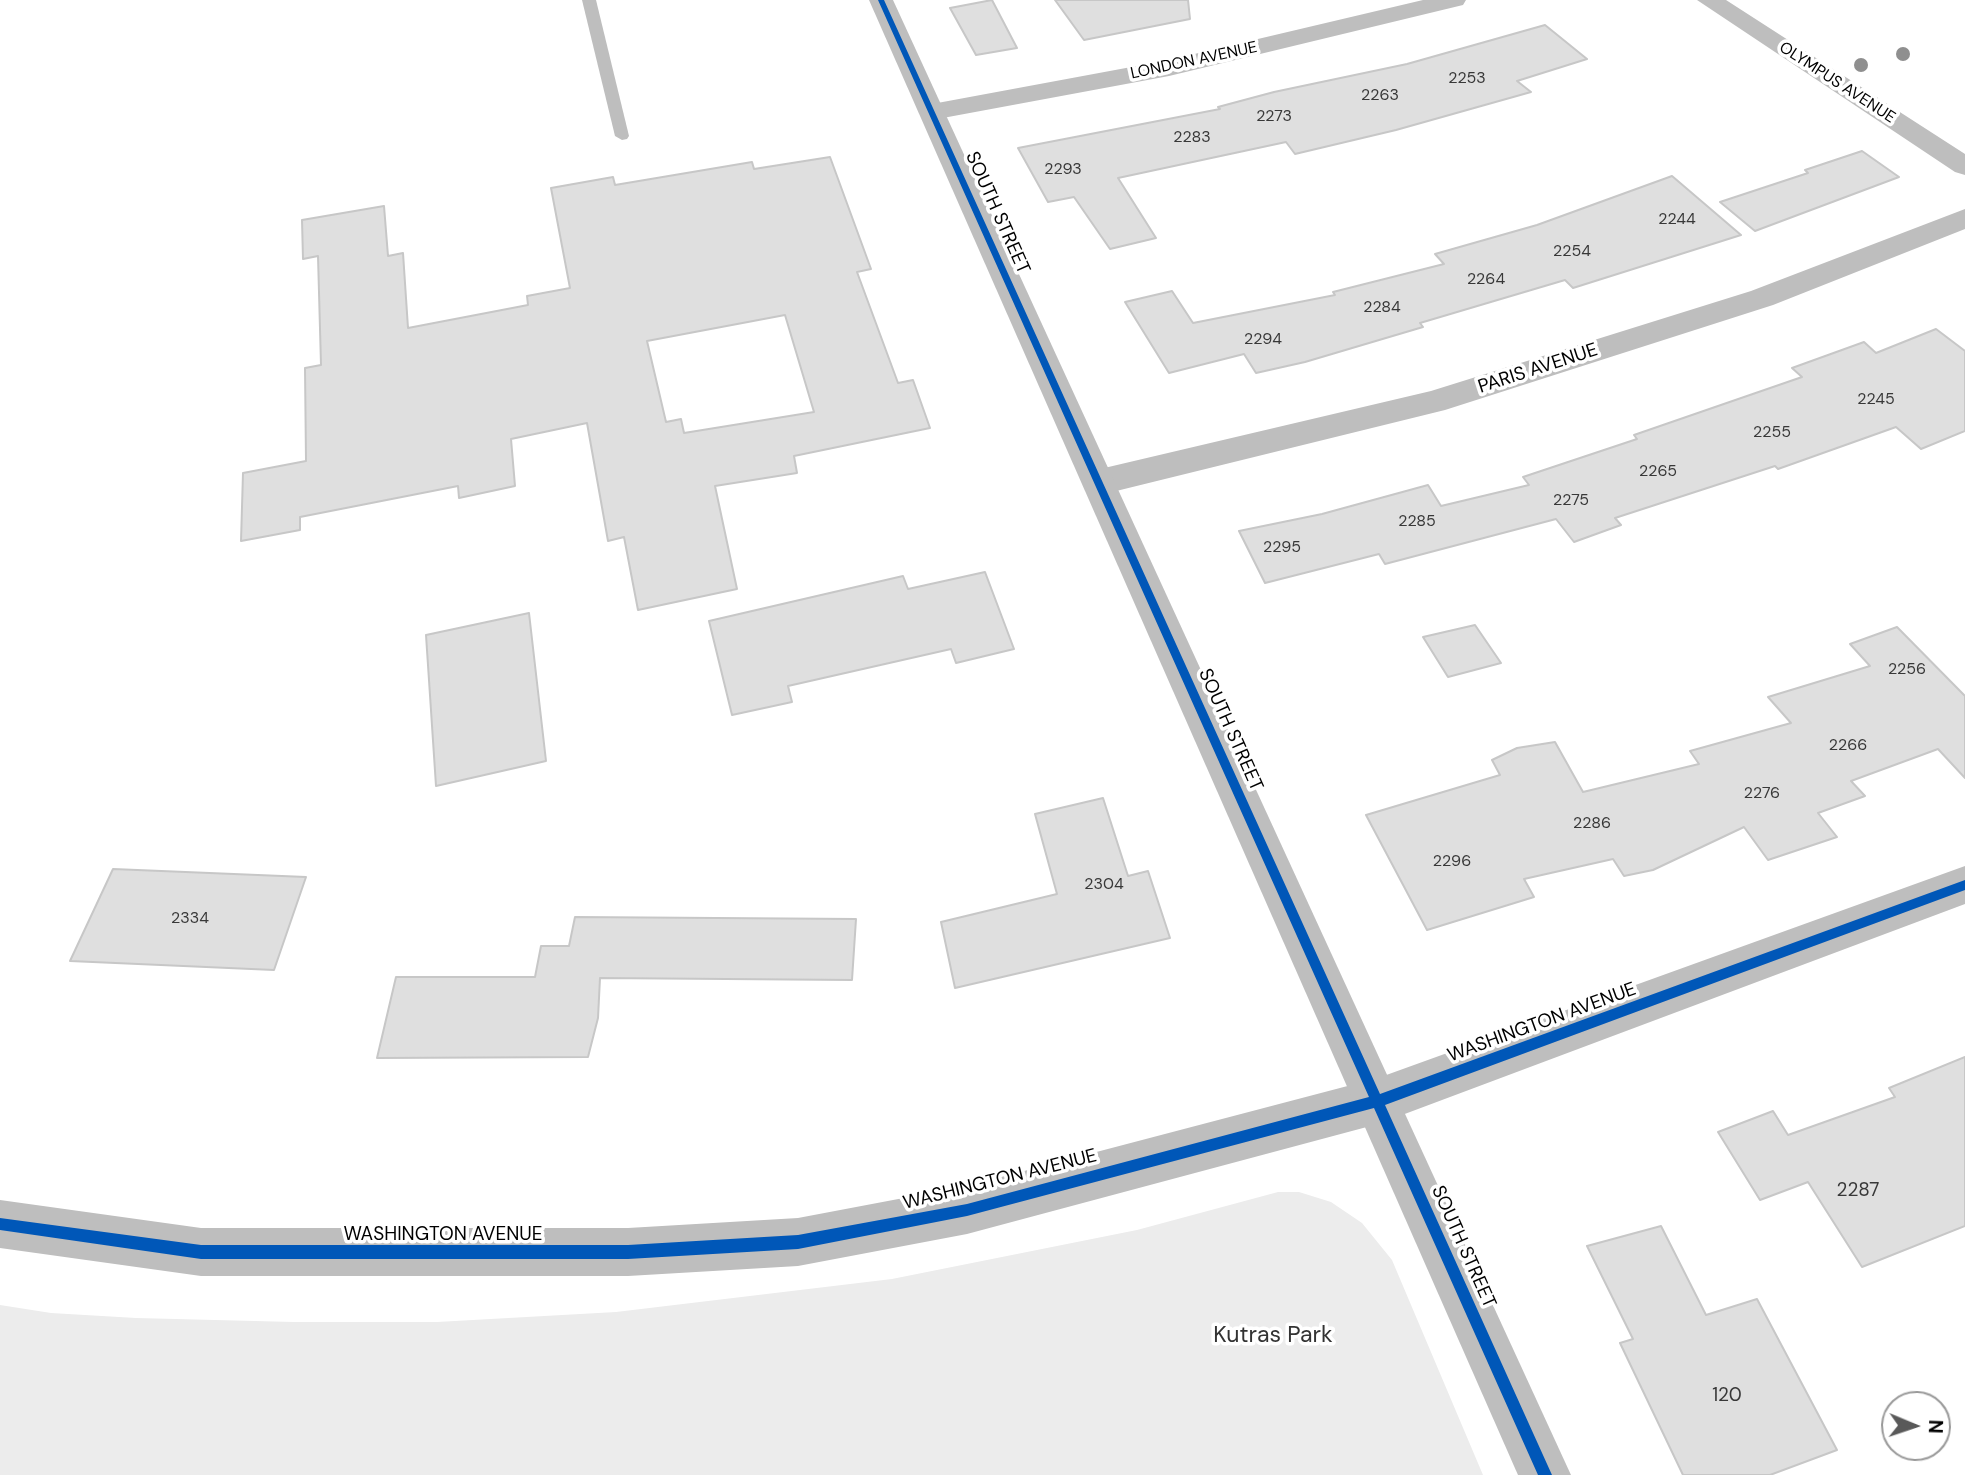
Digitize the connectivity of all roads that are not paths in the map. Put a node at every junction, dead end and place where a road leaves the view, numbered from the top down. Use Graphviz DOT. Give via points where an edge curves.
graph roads {
  1 [pos="589,0"];
  2 [pos="881,0"];
  3 [pos="1454,0"];
  4 [pos="1709,0"];
  5 [pos="932,112"];
  6 [pos="622,136"];
  7 [pos="1965,166"];
  8 [pos="1965,218"];
  9 [pos="1100,482"];
  10 [pos="1965,885"];
  11 [pos="1378,1101"];
  12 [pos="0,1224"];
  13 [pos="1545,1475"];
  1 -- 6 [label="lane"];
  2 -- 5 [label="street, SOUTH STREET"];
  3 -- 5 [label="street, LONDON AVENUE" via="1169,68"];
  4 -- 7 [label="street, OLYMPUS AVENUE"];
  5 -- 9 [label="street, SOUTH STREET"];
  8 -- 9 [label="street, PARIS AVENUE" via="1762,298 1434,402"];
  9 -- 11 [label="street, SOUTH STREET"];
  10 -- 11 [label="street, WASHINGTON AVENUE"];
  11 -- 12 [label="street, WASHINGTON AVENUE" via="967,1210 798,1242 628,1252 201,1252"];
  11 -- 13 [label="street, SOUTH STREET"];
}
